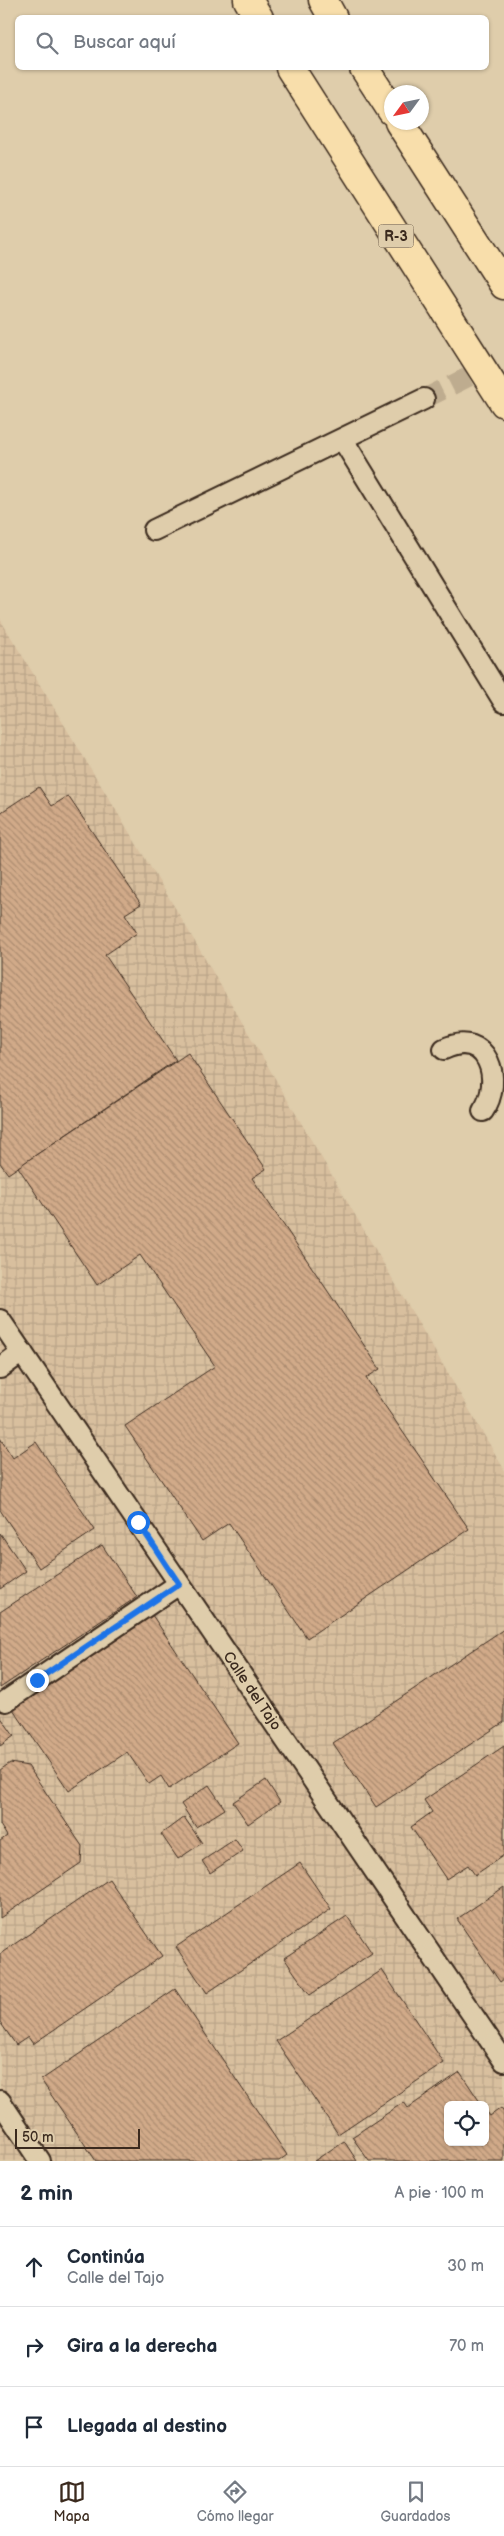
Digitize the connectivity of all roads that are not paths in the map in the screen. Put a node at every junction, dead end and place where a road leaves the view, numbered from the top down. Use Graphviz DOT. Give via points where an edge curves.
graph roads {
  1 [pos="248,0"];
  2 [pos="323,0"];
  3 [pos="257,15"];
  4 [pos="332,15"];
  5 [pos="291,70"];
  6 [pos="365,70"];
  7 [pos="384,99"];
  8 [pos="403,130"];
  9 [pos="504,285"];
  10 [pos="424,400"];
  11 [pos="504,403"];
  12 [pos="343,440"];
  13 [pos="154,530"];
  14 [pos="504,702"];
  15 [pos="444,1049"];
  16 [pos="499,1059"];
  17 [pos="483,1111"];
  18 [pos="0,1320"];
  19 [pos="22,1352"];
  20 [pos="0,1368"];
  21 [pos="179,1584"];
  22 [pos="6,1701"];
  23 [pos="504,2062"];
  24 [pos="0,2101"];
  25 [pos="40,2161"];
  1 -- 3 [label="highway"];
  2 -- 4 [label="highway"];
  5 -- 11 [label="highway, R-3"];
  6 -- 7 [label="highway"];
  8 -- 9 [label="highway"];
  10 -- 12 [label="street"];
  12 -- 13 [label="street"];
  12 -- 14 [label="street"];
  15 -- 16 [label="street" via="461,1043 472,1044"];
  16 -- 17 [label="street" via="498,1091"];
  18 -- 19 [label="street, Calle del Tajo"];
  19 -- 20 [label="street"];
  19 -- 21 [label="street, Calle del Tajo"];
  21 -- 22 [label="street"];
  21 -- 23 [label="street, Calle del Tajo"];
  24 -- 25 [label="street"];
}
